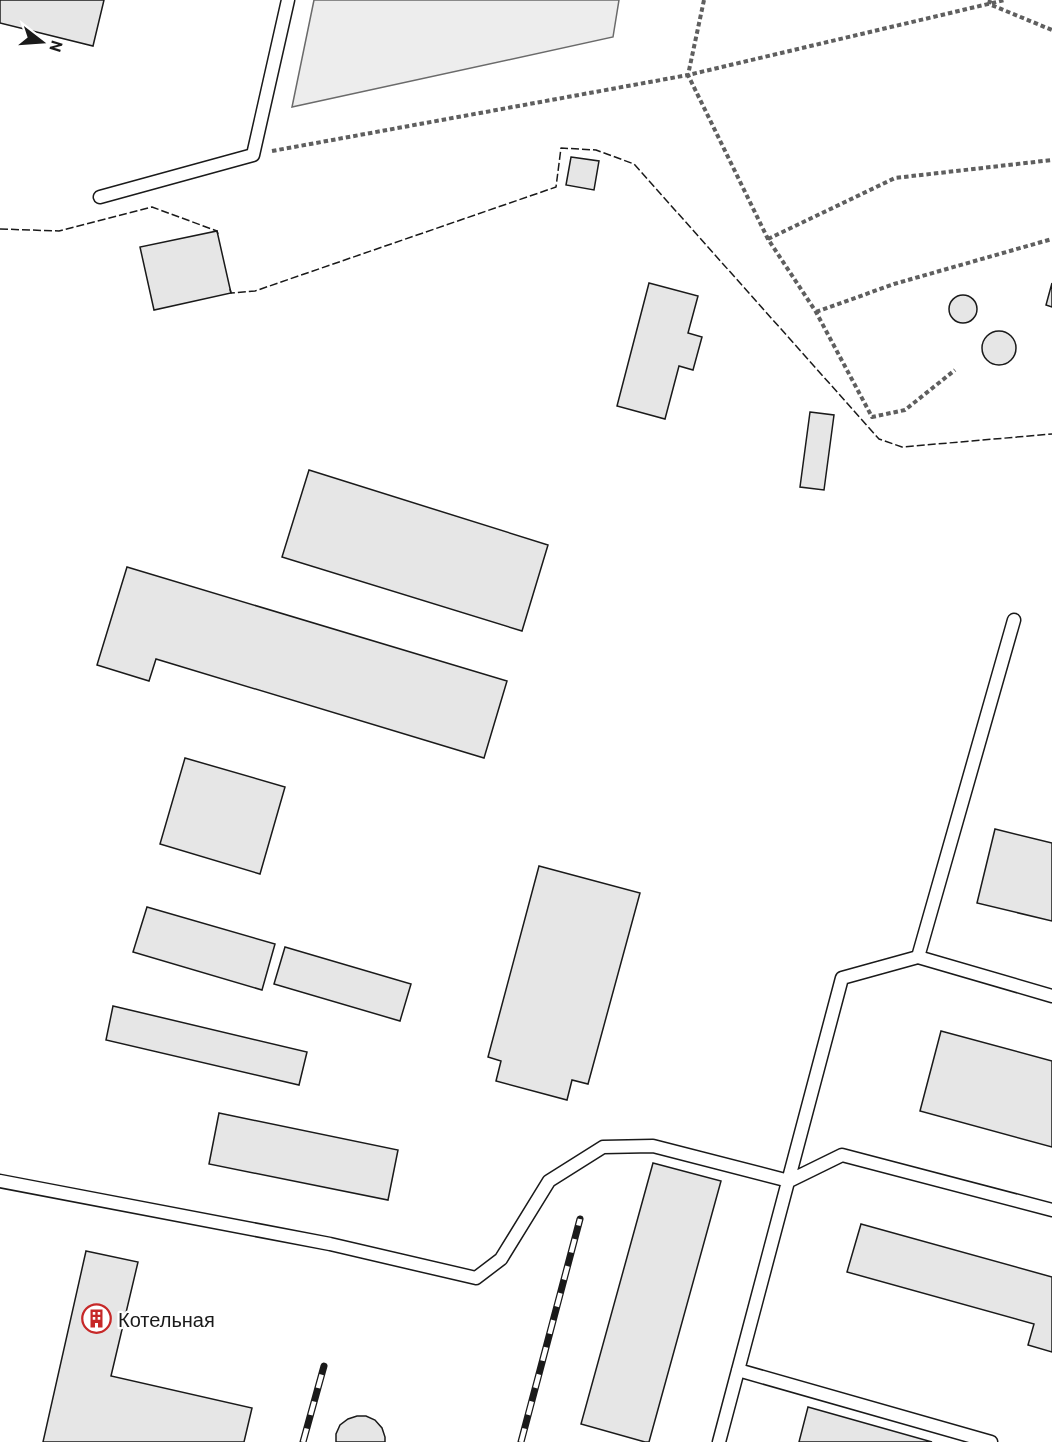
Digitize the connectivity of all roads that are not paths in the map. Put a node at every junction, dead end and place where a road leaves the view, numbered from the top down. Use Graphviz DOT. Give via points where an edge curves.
graph roads {
  1 [pos="288,0"];
  2 [pos="100,197"];
  3 [pos="1014,621"];
  4 [pos="918,957"];
  5 [pos="1052,996"];
  6 [pos="0,1181"];
  7 [pos="789,1181"];
  8 [pos="1052,1210"];
  9 [pos="738,1370"];
  10 [pos="719,1442"];
  11 [pos="991,1442"];
  1 -- 2 [label="lane" via="253,155"];
  3 -- 4 [label="lane"];
  4 -- 5 [label="lane"];
  4 -- 7 [label="lane" via="842,978"];
  6 -- 7 [label="lane" via="330,1244 476,1278 501,1259 549,1181 603,1147 652,1146"];
  7 -- 8 [label="lane" via="842,1155"];
  7 -- 9 [label="lane"];
  9 -- 10 [label="lane"];
  9 -- 11 [label="lane"];
}
